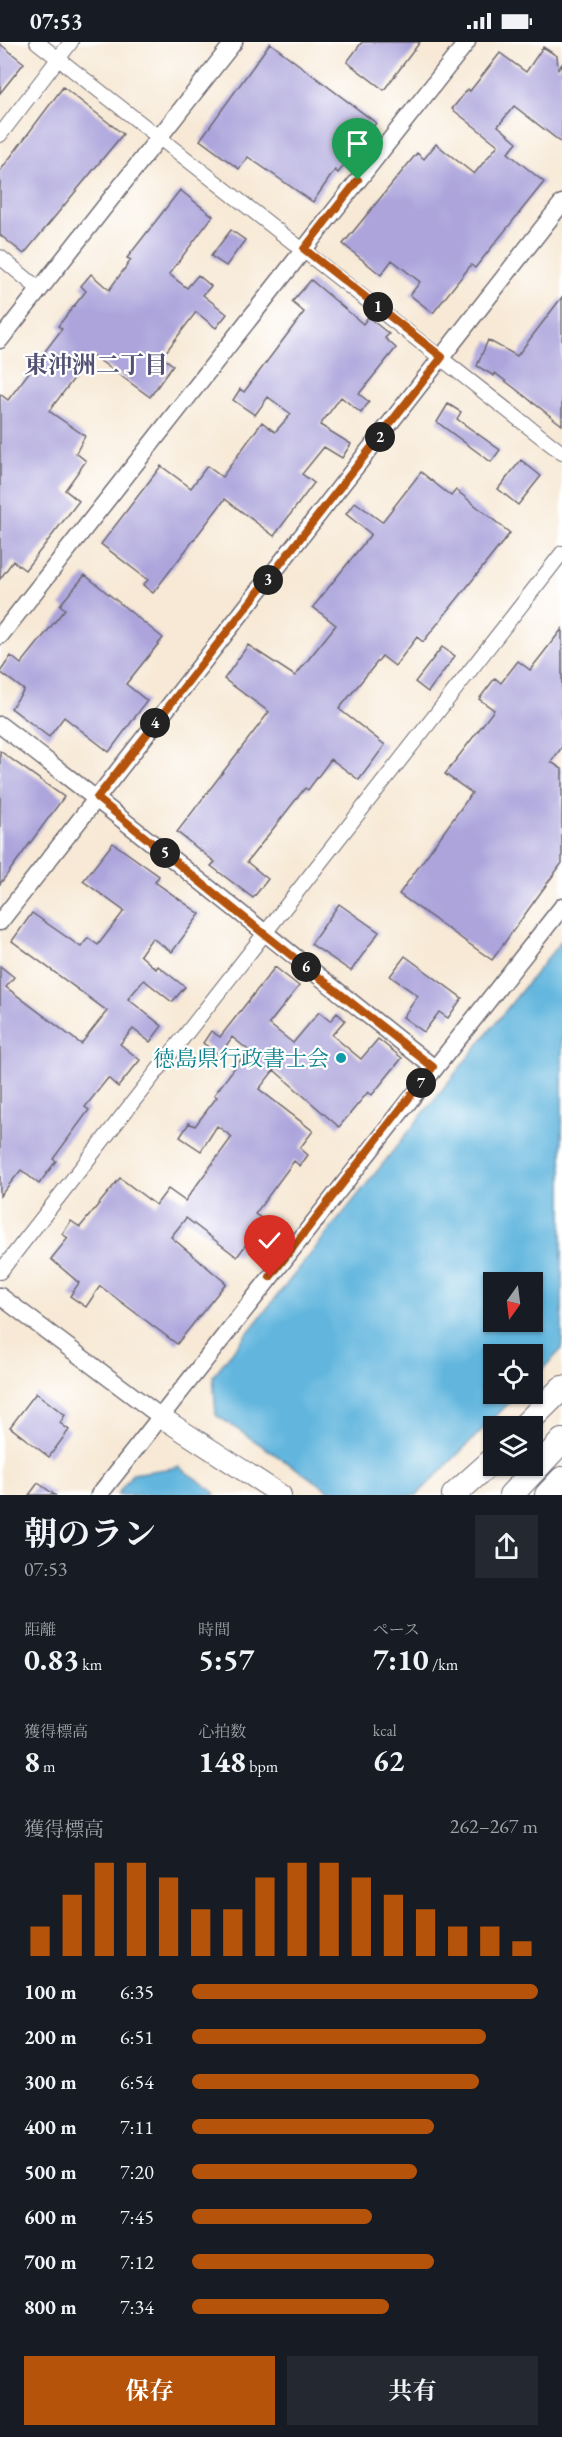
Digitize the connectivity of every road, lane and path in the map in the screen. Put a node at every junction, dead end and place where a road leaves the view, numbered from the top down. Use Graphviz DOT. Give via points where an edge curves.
graph roads {
  1 [pos="37,42"];
  2 [pos="71,42"];
  3 [pos="234,42"];
  4 [pos="467,42"];
  5 [pos="58,58"];
  6 [pos="0,135"];
  7 [pos="159,137"];
  8 [pos="562,203"];
  9 [pos="304,249"];
  10 [pos="0,257"];
  11 [pos="40,290"];
  12 [pos="0,340"];
  13 [pos="442,357"];
  14 [pos="562,453"];
  15 [pos="562,553"];
  16 [pos="0,636"];
  17 [pos="0,725"];
  18 [pos="97,798"];
  19 [pos="562,905"];
  20 [pos="0,922"];
  21 [pos="263,933"];
  22 [pos="433,1067"];
  23 [pos="0,1272"];
  24 [pos="0,1296"];
  25 [pos="562,1388"];
  26 [pos="535,1416"];
  27 [pos="161,1417"];
  28 [pos="562,1440"];
  29 [pos="483,1469"];
  30 [pos="562,1479"];
  31 [pos="99,1495"];
  32 [pos="281,1495"];
  33 [pos="454,1495"];
  34 [pos="511,1495"];
  35 [pos="547,1495"];
  1 -- 5 [label="street"];
  2 -- 5 [label="street"];
  3 -- 7 [label="street"];
  4 -- 9 [label="street"];
  5 -- 6 [label="street"];
  5 -- 7 [label="street"];
  7 -- 9 [label="street"];
  7 -- 11 [label="street"];
  8 -- 13 [label="street"];
  9 -- 13 [label="street"];
  9 -- 16 [label="street"];
  10 -- 11 [label="street"];
  11 -- 12 [label="street"];
  13 -- 14 [label="street"];
  13 -- 18 [label="street"];
  15 -- 21 [label="street"];
  17 -- 18 [label="street"];
  18 -- 20 [label="street"];
  18 -- 21 [label="street"];
  19 -- 22 [label="street"];
  19 -- 27 [label="street"];
  21 -- 22 [label="street"];
  21 -- 23 [label="street"];
  22 -- 27 [label="street"];
  24 -- 27 [label="street"];
  25 -- 26 [label="highway"];
  27 -- 31 [label="street"];
  27 -- 32 [label="main road"];
  28 -- 34 [label="highway"];
  29 -- 33 [label="highway"];
  30 -- 35 [label="highway"];
}
